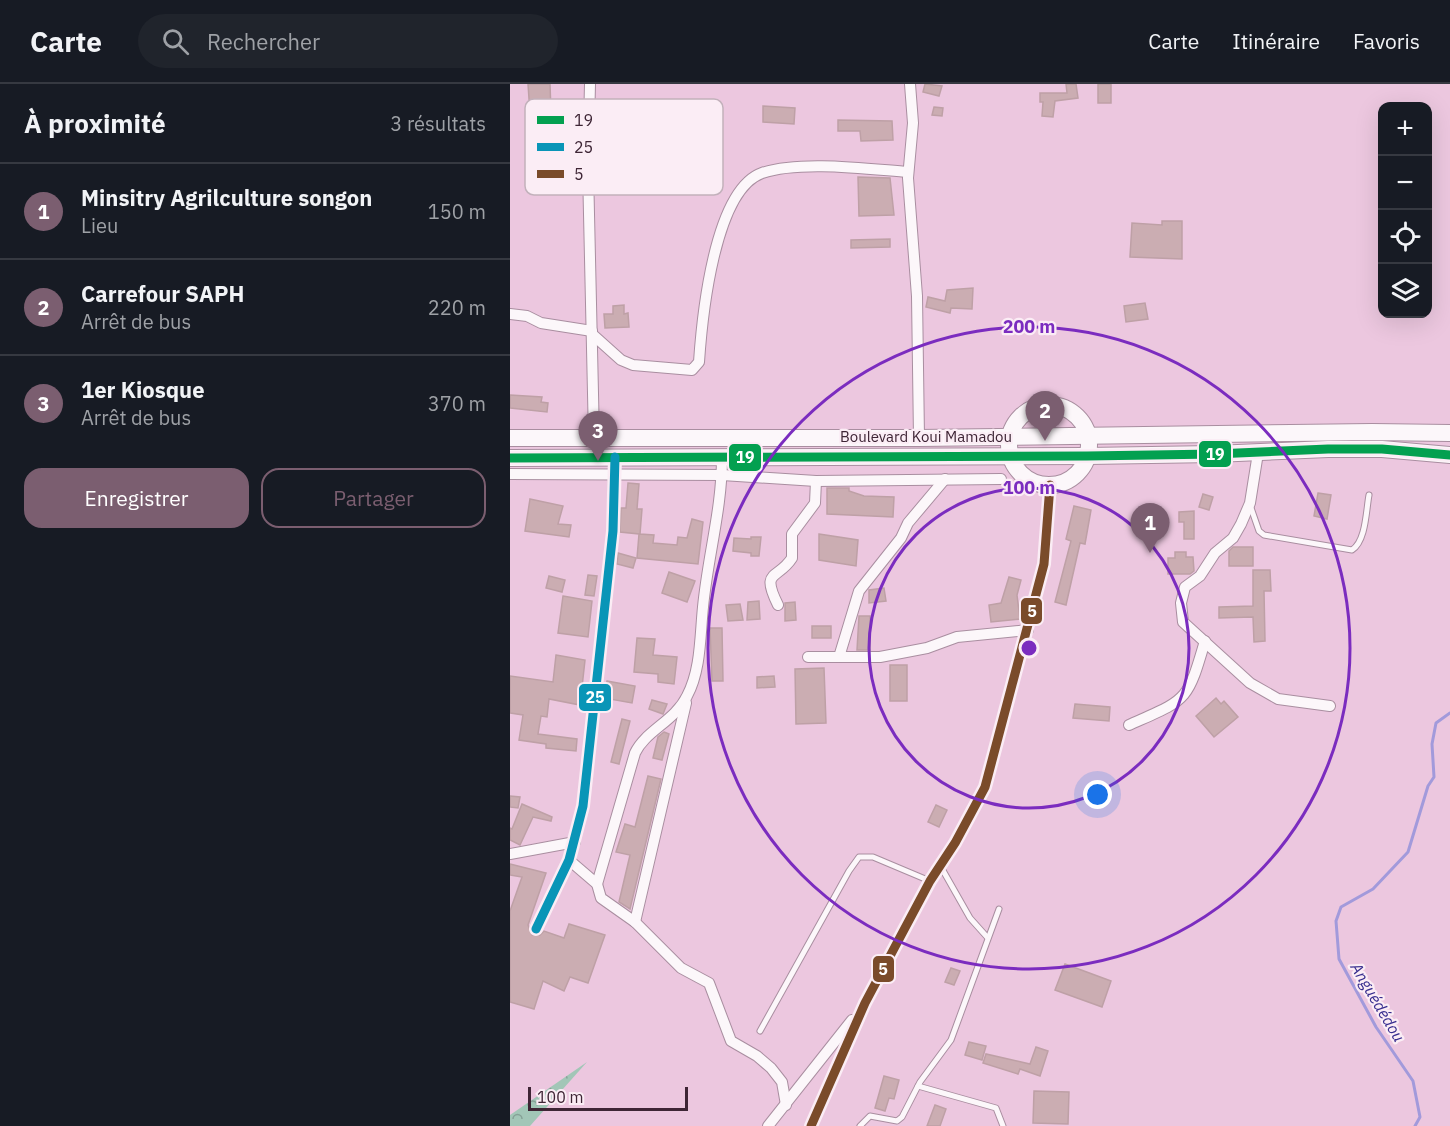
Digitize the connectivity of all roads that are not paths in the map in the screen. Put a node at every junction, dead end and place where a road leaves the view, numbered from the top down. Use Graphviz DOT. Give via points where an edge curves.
graph roads {
  1 [pos="590,84"];
  2 [pos="910,84"];
  3 [pos="590,99"];
  4 [pos="908,172"];
  5 [pos="589,195"];
  6 [pos="510,314"];
  7 [pos="592,332"];
  8 [pos="1450,433"];
  9 [pos="1009,437"];
  10 [pos="1088,437"];
  11 [pos="510,438"];
  12 [pos="594,438"];
  13 [pos="919,438"];
  14 [pos="1258,453"];
  15 [pos="1450,455"];
  16 [pos="1010,456"];
  17 [pos="1087,456"];
  18 [pos="722,457"];
  19 [pos="510,458"];
  20 [pos="615,465"];
  21 [pos="510,474"];
  22 [pos="722,475"];
  23 [pos="945,479"];
  24 [pos="1001,479"];
  25 [pos="816,481"];
  26 [pos="1050,485"];
  27 [pos="1369,495"];
  28 [pos="1250,503"];
  29 [pos="778,605"];
  30 [pos="1028,630"];
  31 [pos="1205,641"];
  32 [pos="808,657"];
  33 [pos="839,657"];
  34 [pos="688,696"];
  35 [pos="1330,706"];
  36 [pos="1129,725"];
  37 [pos="575,842"];
  38 [pos="510,854"];
  39 [pos="569,860"];
  40 [pos="940,867"];
  41 [pos="930,880"];
  42 [pos="597,884"];
  43 [pos="999,909"];
  44 [pos="635,922"];
  45 [pos="537,928"];
  46 [pos="987,937"];
  47 [pos="865,1003"];
  48 [pos="760,1031"];
  49 [pos="918,1086"];
  50 [pos="786,1105"];
  51 [pos="768,1126"];
  52 [pos="812,1126"];
  53 [pos="860,1126"];
  54 [pos="1003,1126"];
  1 -- 3 [label="street"];
  2 -- 4 [label="street" via="913,123"];
  4 -- 7 [label="street" via="836,167 790,169 763,173 752,179 735,198 714,251 699,362 692,370 633,365 621,360"];
  4 -- 13 [label="street" via="917,296"];
  5 -- 7 [label="street"];
  6 -- 7 [label="street"];
  7 -- 12 [label="street"];
  8 -- 10 [label="main road, Boulevard Koui Mamadou"];
  9 -- 10 [label="main road, Boulevard Koui Mamadou"];
  9 -- 10 [label="main road" via="1023,414 1049,405 1074,414"];
  9 -- 13 [label="main road, Boulevard Koui Mamadou"];
  9 -- 16 [label="main road"];
  10 -- 17 [label="main road"];
  11 -- 12 [label="main road, Boulevard Koui Mamadou"];
  12 -- 13 [label="main road, Boulevard Koui Mamadou"];
  14 -- 15 [label="main road, Boulevard Koui Mamadou" via="1382,449"];
  14 -- 17 [label="main road, Boulevard Koui Mamadou"];
  14 -- 28 [label="street"];
  16 -- 17 [label="main road, Boulevard Koui Mamadou"];
  16 -- 18 [label="main road, Boulevard Koui Mamadou"];
  16 -- 26 [label="main road" via="1025,477"];
  17 -- 26 [label="main road" via="1073,476"];
  18 -- 20 [label="main road, Boulevard Koui Mamadou"];
  18 -- 22 [label="street"];
  19 -- 20 [label="main road, Boulevard Koui Mamadou"];
  20 -- 21 [label="street"];
  20 -- 22 [label="street"];
  20 -- 37 [label="street" via="613,531 590,758"];
  22 -- 25 [label="street"];
  22 -- 34 [label="street" via="700,640"];
  23 -- 24 [label="street"];
  23 -- 25 [label="street"];
  23 -- 33 [label="street" via="859,591"];
  25 -- 29 [label="street" via="815,503 792,534 792,558 772,575 770,582"];
  26 -- 30 [label="street" via="1044,564"];
  27 -- 28 [label="lane" via="1361,538 1352,550 1264,535"];
  28 -- 31 [label="street" via="1233,538 1215,553 1200,576 1185,587 1183,622"];
  30 -- 33 [label="street" via="957,637 927,648 880,657"];
  30 -- 40 [label="street" via="985,788"];
  31 -- 35 [label="street" via="1250,683 1278,699"];
  31 -- 36 [label="street" via="1183,698"];
  32 -- 33 [label="street"];
  34 -- 42 [label="street" via="674,717 639,745 635,753"];
  34 -- 44 [label="street"];
  37 -- 38 [label="street"];
  37 -- 39 [label="street"];
  39 -- 42 [label="street"];
  39 -- 45 [label="street"];
  40 -- 41 [label="street"];
  40 -- 46 [label="lane" via="970,918"];
  41 -- 47 [label="street"];
  41 -- 48 [label="lane" via="873,857 859,857"];
  42 -- 44 [label="street" via="601,898"];
  43 -- 46 [label="lane"];
  44 -- 50 [label="street" via="681,968 709,983 730,1041 771,1068 783,1082"];
  46 -- 49 [label="lane" via="951,1040"];
  47 -- 50 [label="street"];
  47 -- 52 [label="street"];
  49 -- 53 [label="lane" via="897,1121 870,1116"];
  49 -- 54 [label="lane" via="996,1108"];
  50 -- 51 [label="street"];
}
